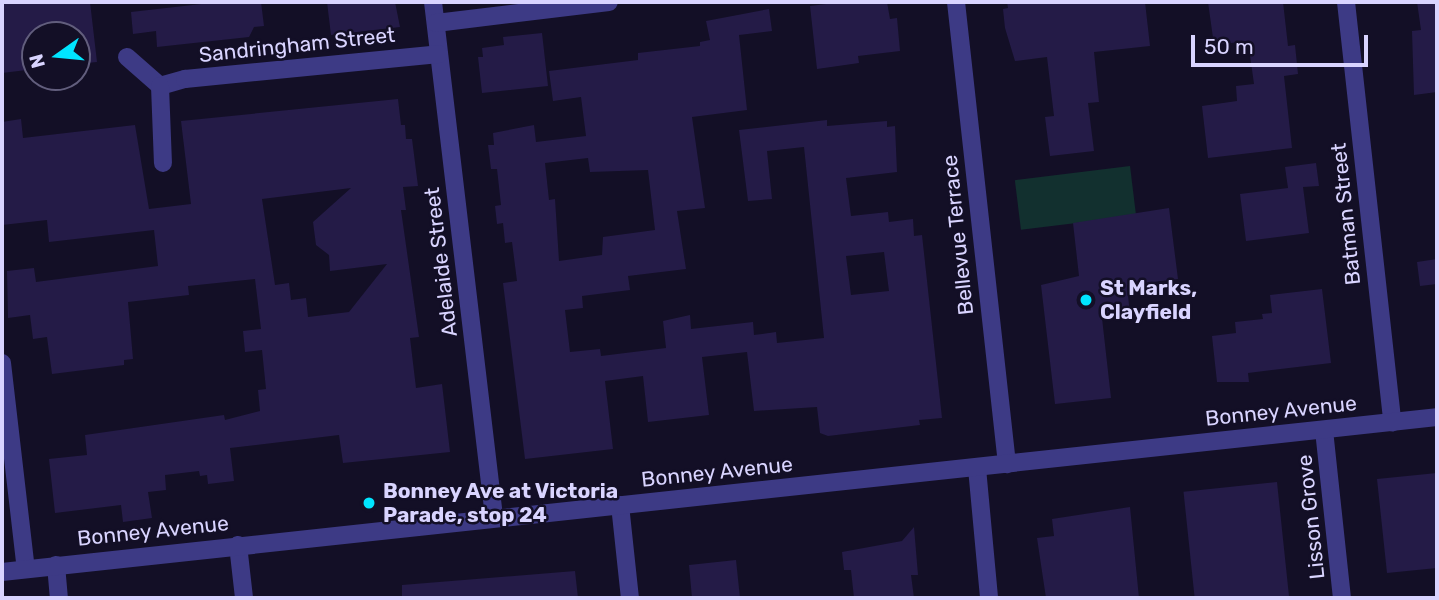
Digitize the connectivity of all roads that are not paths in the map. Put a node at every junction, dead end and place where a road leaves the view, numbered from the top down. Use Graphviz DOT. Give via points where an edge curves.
graph roads {
  1 [pos="433,2"];
  2 [pos="609,2"];
  3 [pos="956,2"];
  4 [pos="1346,2"];
  5 [pos="436,23"];
  6 [pos="439,54"];
  7 [pos="127,57"];
  8 [pos="160,86"];
  9 [pos="163,163"];
  10 [pos="2,363"];
  11 [pos="1437,416"];
  12 [pos="1392,422"];
  13 [pos="1324,430"];
  14 [pos="1007,464"];
  15 [pos="977,468"];
  16 [pos="620,505"];
  17 [pos="494,517"];
  18 [pos="238,545"];
  19 [pos="55,565"];
  20 [pos="26,569"];
  21 [pos="2,572"];
  22 [pos="59,598"];
  23 [pos="244,598"];
  24 [pos="630,598"];
  25 [pos="989,598"];
  26 [pos="1342,598"];
  1 -- 5 [label="street, Adelaide Street"];
  2 -- 5 [label="street"];
  3 -- 14 [label="street, Bellevue Terrace"];
  4 -- 12 [label="street, Batman Street"];
  5 -- 6 [label="street, Adelaide Street"];
  6 -- 8 [label="street, Sandringham Street" via="185,79"];
  6 -- 17 [label="street, Adelaide Street"];
  7 -- 8 [label="street"];
  8 -- 9 [label="street"];
  10 -- 20 [label="street"];
  11 -- 12 [label="street, Bonney Avenue"];
  12 -- 13 [label="street, Bonney Avenue"];
  13 -- 14 [label="street, Bonney Avenue"];
  13 -- 26 [label="street, Lisson Grove"];
  14 -- 15 [label="street, Bonney Avenue"];
  15 -- 16 [label="street, Bonney Avenue"];
  15 -- 25 [label="street"];
  16 -- 17 [label="street, Bonney Avenue"];
  16 -- 24 [label="street"];
  17 -- 18 [label="street, Bonney Avenue"];
  18 -- 19 [label="street, Bonney Avenue"];
  18 -- 23 [label="street"];
  19 -- 20 [label="street, Bonney Avenue"];
  19 -- 22 [label="street"];
  20 -- 21 [label="street, Bonney Avenue"];
}
